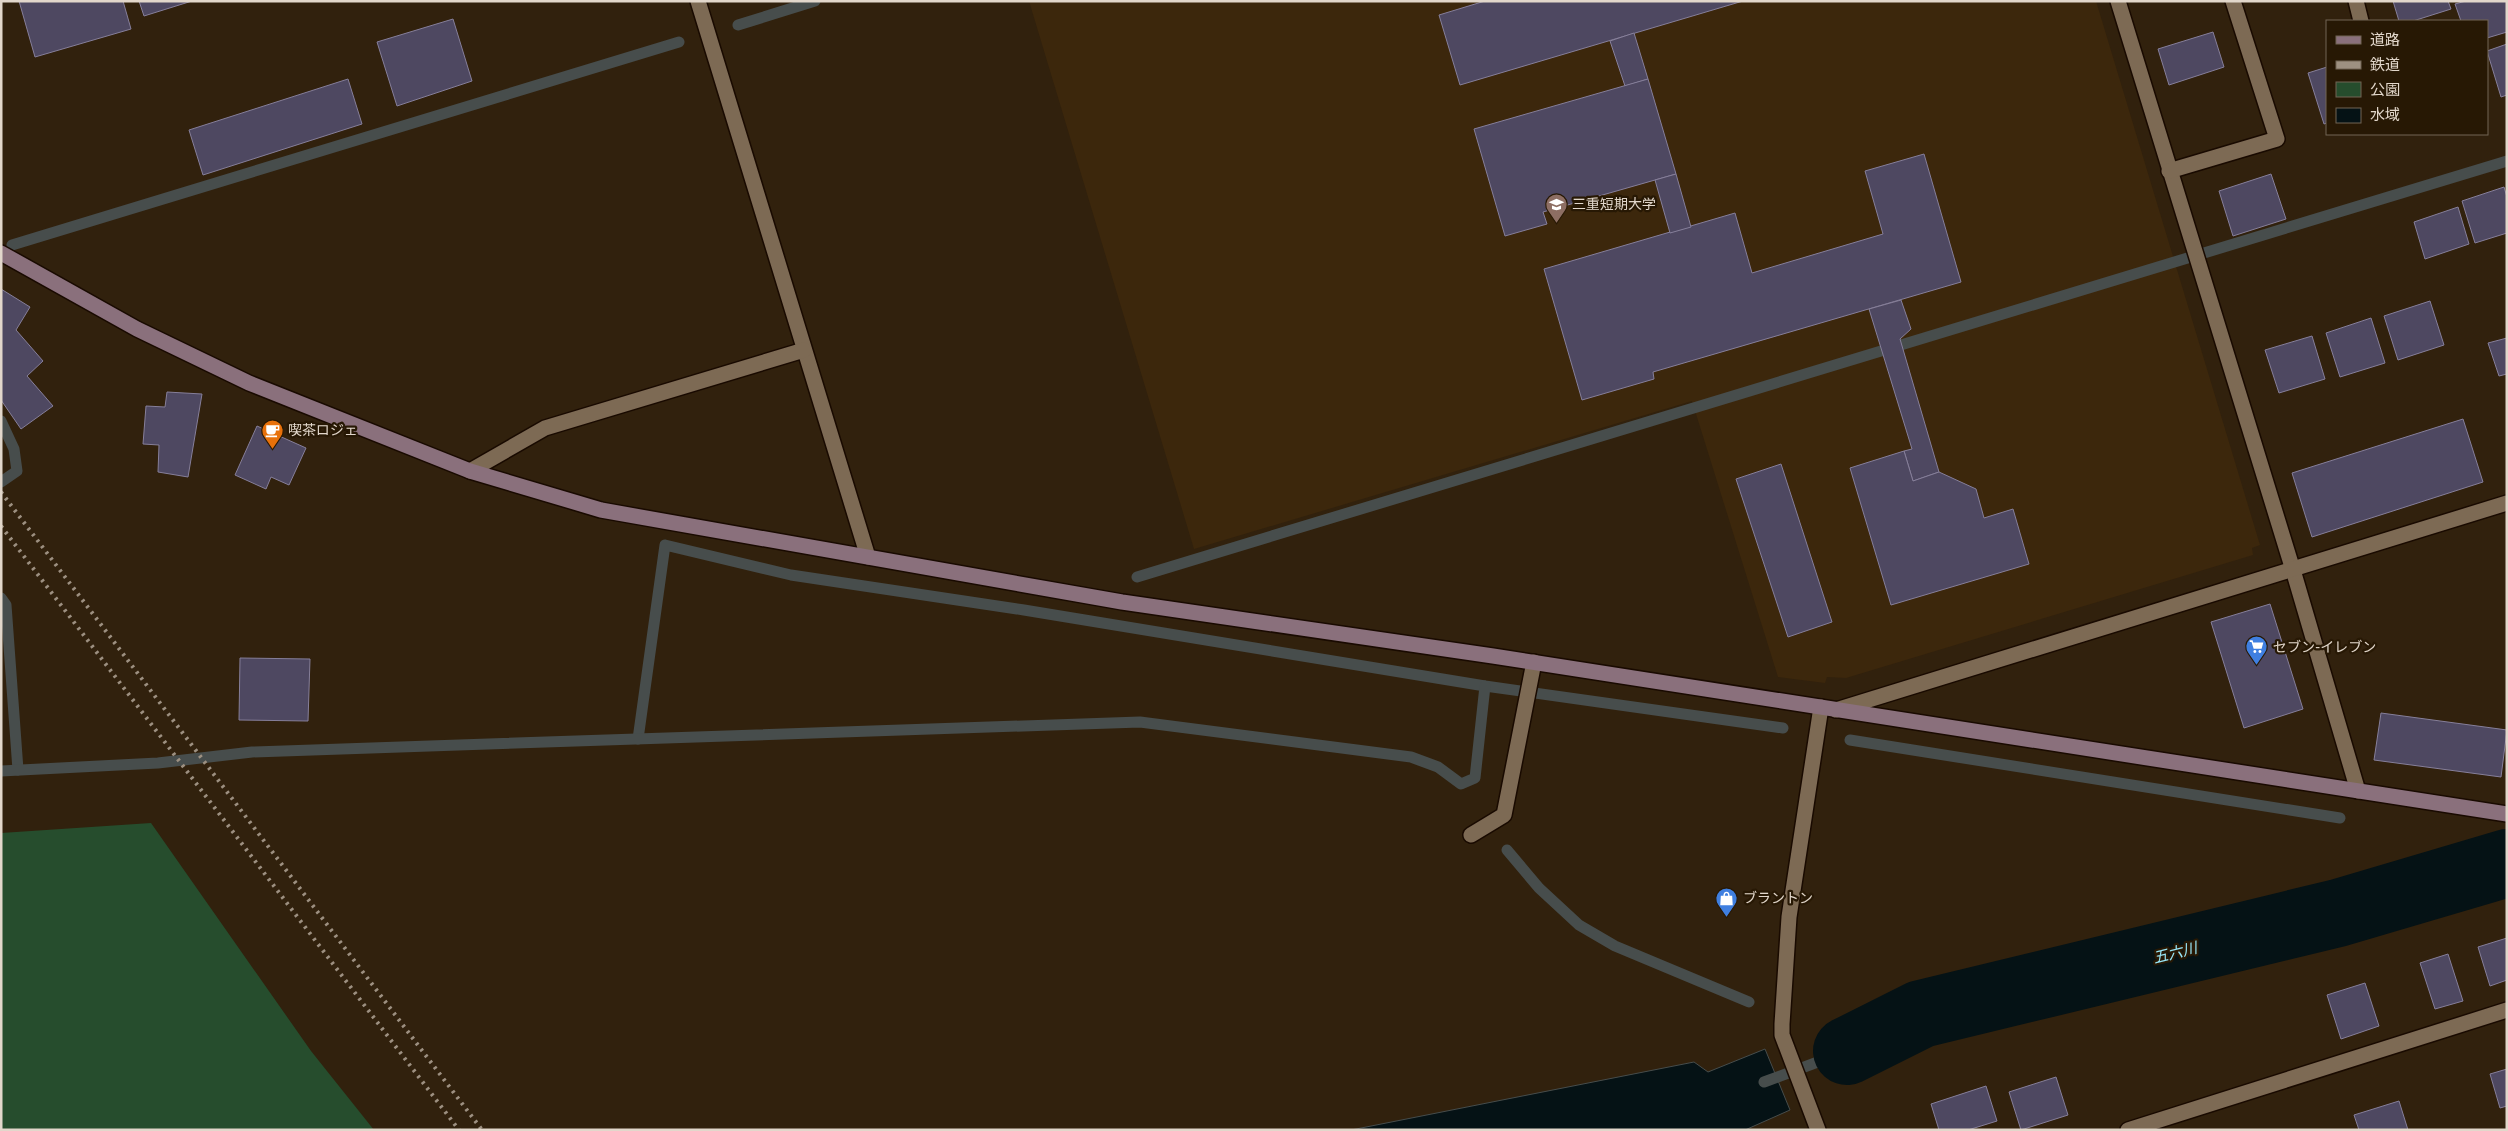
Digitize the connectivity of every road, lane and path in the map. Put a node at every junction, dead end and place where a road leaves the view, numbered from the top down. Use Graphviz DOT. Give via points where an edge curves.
graph roads {
  1 [pos="698,1"];
  2 [pos="2118,1"];
  3 [pos="2233,1"];
  4 [pos="2356,1"];
  5 [pos="2362,20"];
  6 [pos="2169,171"];
  7 [pos="1,253"];
  8 [pos="804,350"];
  9 [pos="470,471"];
  10 [pos="2507,503"];
  11 [pos="868,557"];
  12 [pos="2293,570"];
  13 [pos="1533,670"];
  14 [pos="1828,708"];
  15 [pos="2358,791"];
  16 [pos="2507,814"];
  17 [pos="1471,835"];
  18 [pos="2507,1010"];
  19 [pos="2153,1126"];
  20 [pos="1817,1127"];
  21 [pos="2128,1130"];
  1 -- 8 [label="street"];
  2 -- 6 [label="street"];
  3 -- 6 [label="street" via="2277,139"];
  4 -- 5 [label="street"];
  6 -- 12 [label="street"];
  7 -- 9 [label="street" via="137,329 249,382"];
  8 -- 9 [label="street" via="544,428"];
  8 -- 11 [label="street"];
  9 -- 11 [label="street" via="601,510"];
  10 -- 12 [label="street"];
  11 -- 13 [label="street"];
  12 -- 14 [label="street"];
  12 -- 15 [label="street"];
  13 -- 14 [label="street"];
  13 -- 17 [label="street" via="1504,815"];
  14 -- 15 [label="street"];
  14 -- 20 [label="street" via="1789,917 1782,1035"];
  15 -- 16 [label="street"];
  18 -- 19 [label="street"];
  19 -- 21 [label="street"];
}
